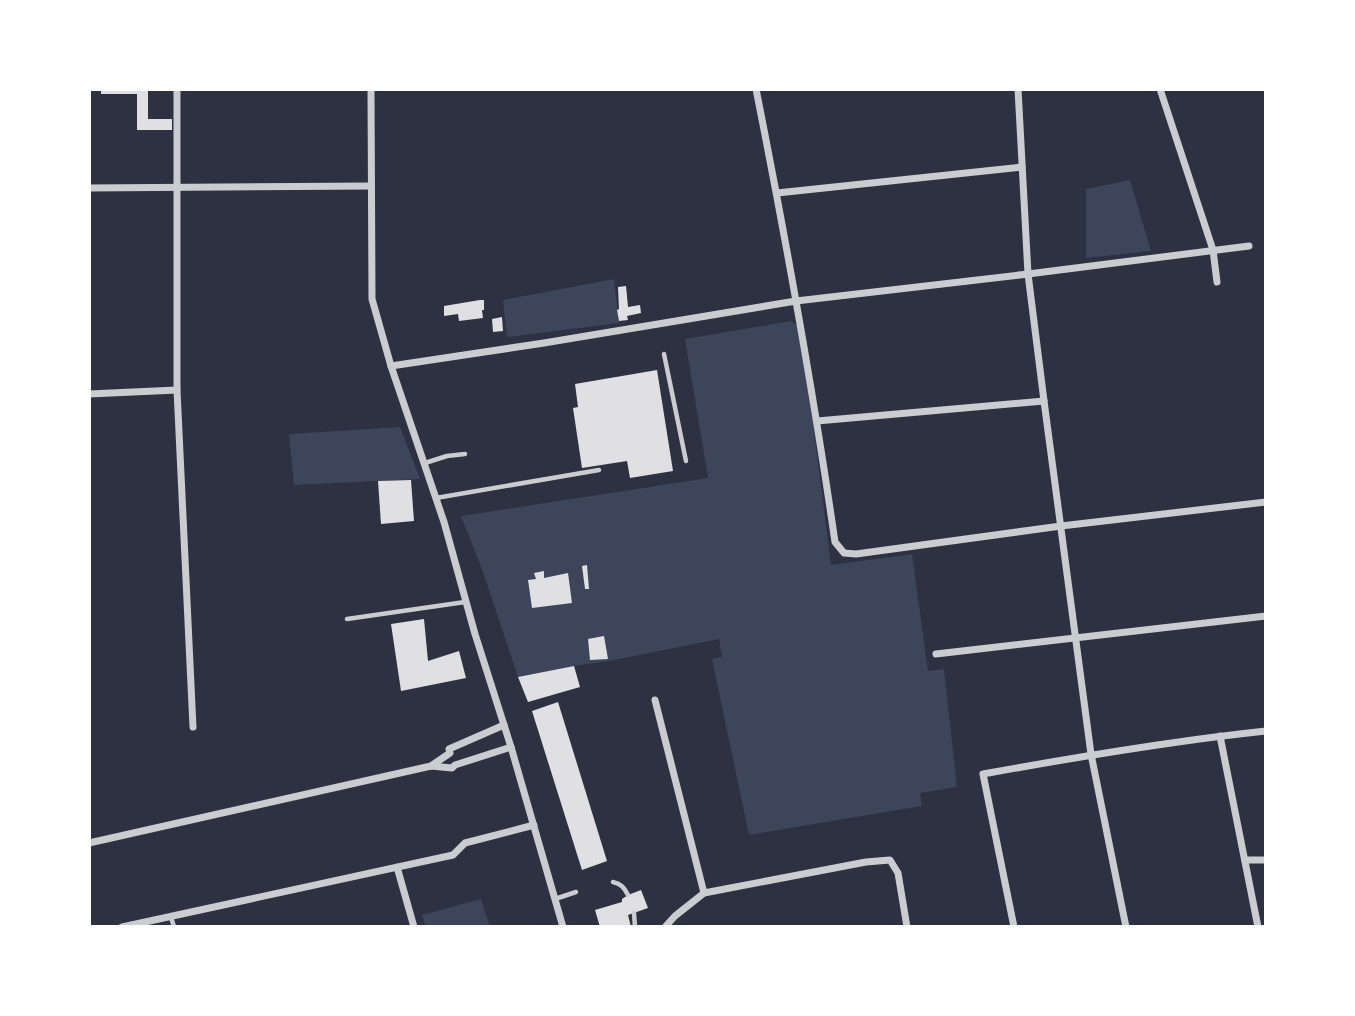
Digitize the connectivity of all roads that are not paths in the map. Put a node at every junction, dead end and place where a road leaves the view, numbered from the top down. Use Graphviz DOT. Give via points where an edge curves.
graph roads {
  1 [pos="177,89"];
  2 [pos="371,89"];
  3 [pos="756,89"];
  4 [pos="1018,89"];
  5 [pos="1160,89"];
  6 [pos="1022,167"];
  7 [pos="371,186"];
  8 [pos="177,187"];
  9 [pos="89,188"];
  10 [pos="777,193"];
  11 [pos="1249,246"];
  12 [pos="1213,250"];
  13 [pos="1028,274"];
  14 [pos="1217,282"];
  15 [pos="796,301"];
  16 [pos="664,354"];
  17 [pos="391,366"];
  18 [pos="177,390"];
  19 [pos="89,394"];
  20 [pos="1044,401"];
  21 [pos="817,421"];
  22 [pos="465,454"];
  23 [pos="686,461"];
  24 [pos="425,463"];
  25 [pos="599,470"];
  26 [pos="436,498"];
  27 [pos="1266,502"];
  28 [pos="1061,526"];
  29 [pos="465,602"];
  30 [pos="1266,616"];
  31 [pos="347,619"];
  32 [pos="1075,639"];
  33 [pos="936,654"];
  34 [pos="655,700"];
  35 [pos="504,725"];
  36 [pos="193,727"];
  37 [pos="1266,731"];
  38 [pos="1220,736"];
  39 [pos="511,747"];
  40 [pos="1091,754"];
  41 [pos="431,766"];
  42 [pos="534,825"];
  43 [pos="89,843"];
  44 [pos="1245,860"];
  45 [pos="1266,860"];
  46 [pos="397,867"];
  47 [pos="613,882"];
  48 [pos="576,892"];
  49 [pos="704,893"];
  50 [pos="628,895"];
  51 [pos="555,899"];
  52 [pos="634,913"];
  53 [pos="171,916"];
  54 [pos="122,927"];
  55 [pos="174,927"];
  56 [pos="414,927"];
  57 [pos="563,927"];
  58 [pos="635,927"];
  59 [pos="664,927"];
  60 [pos="907,927"];
  61 [pos="1014,927"];
  62 [pos="1126,927"];
  63 [pos="1258,927"];
  1 -- 8 [label="street"];
  2 -- 7 [label="street"];
  3 -- 10 [label="street"];
  4 -- 6 [label="street"];
  5 -- 12 [label="street"];
  6 -- 10 [label="street"];
  6 -- 13 [label="street"];
  7 -- 8 [label="street"];
  7 -- 17 [label="street" via="372,299"];
  8 -- 9 [label="street"];
  8 -- 18 [label="street"];
  10 -- 15 [label="street"];
  11 -- 12 [label="street"];
  12 -- 13 [label="street"];
  12 -- 14 [label="street"];
  13 -- 15 [label="street"];
  13 -- 20 [label="street"];
  15 -- 17 [label="street"];
  15 -- 21 [label="street"];
  16 -- 23 [label="lane"];
  17 -- 24 [label="street"];
  18 -- 19 [label="street"];
  18 -- 36 [label="street"];
  20 -- 21 [label="street"];
  20 -- 28 [label="street"];
  21 -- 28 [label="street" via="835,542 844,553"];
  22 -- 24 [label="lane"];
  24 -- 26 [label="street"];
  25 -- 26 [label="lane"];
  26 -- 29 [label="street"];
  27 -- 28 [label="street"];
  28 -- 32 [label="street"];
  29 -- 31 [label="lane"];
  29 -- 35 [label="street"];
  30 -- 32 [label="street"];
  32 -- 33 [label="street"];
  32 -- 40 [label="street"];
  34 -- 49 [label="street"];
  35 -- 39 [label="street"];
  35 -- 41 [label="street" via="449,748 450,752"];
  37 -- 38 [label="street"];
  38 -- 40 [label="street"];
  38 -- 44 [label="street"];
  39 -- 41 [label="street" via="452,768"];
  39 -- 42 [label="street"];
  40 -- 61 [label="street" via="983,774"];
  40 -- 62 [label="street"];
  41 -- 43 [label="street"];
  42 -- 46 [label="street" via="465,843 453,855"];
  42 -- 51 [label="street"];
  44 -- 45 [label="street"];
  44 -- 63 [label="street"];
  46 -- 53 [label="street"];
  46 -- 56 [label="street"];
  47 -- 50 [label="lane"];
  48 -- 51 [label="lane"];
  49 -- 59 [label="street"];
  49 -- 60 [label="street" via="890,860 898,873"];
  51 -- 57 [label="street"];
  52 -- 58 [label="lane"];
  53 -- 54 [label="street"];
  53 -- 55 [label="lane"];
}
